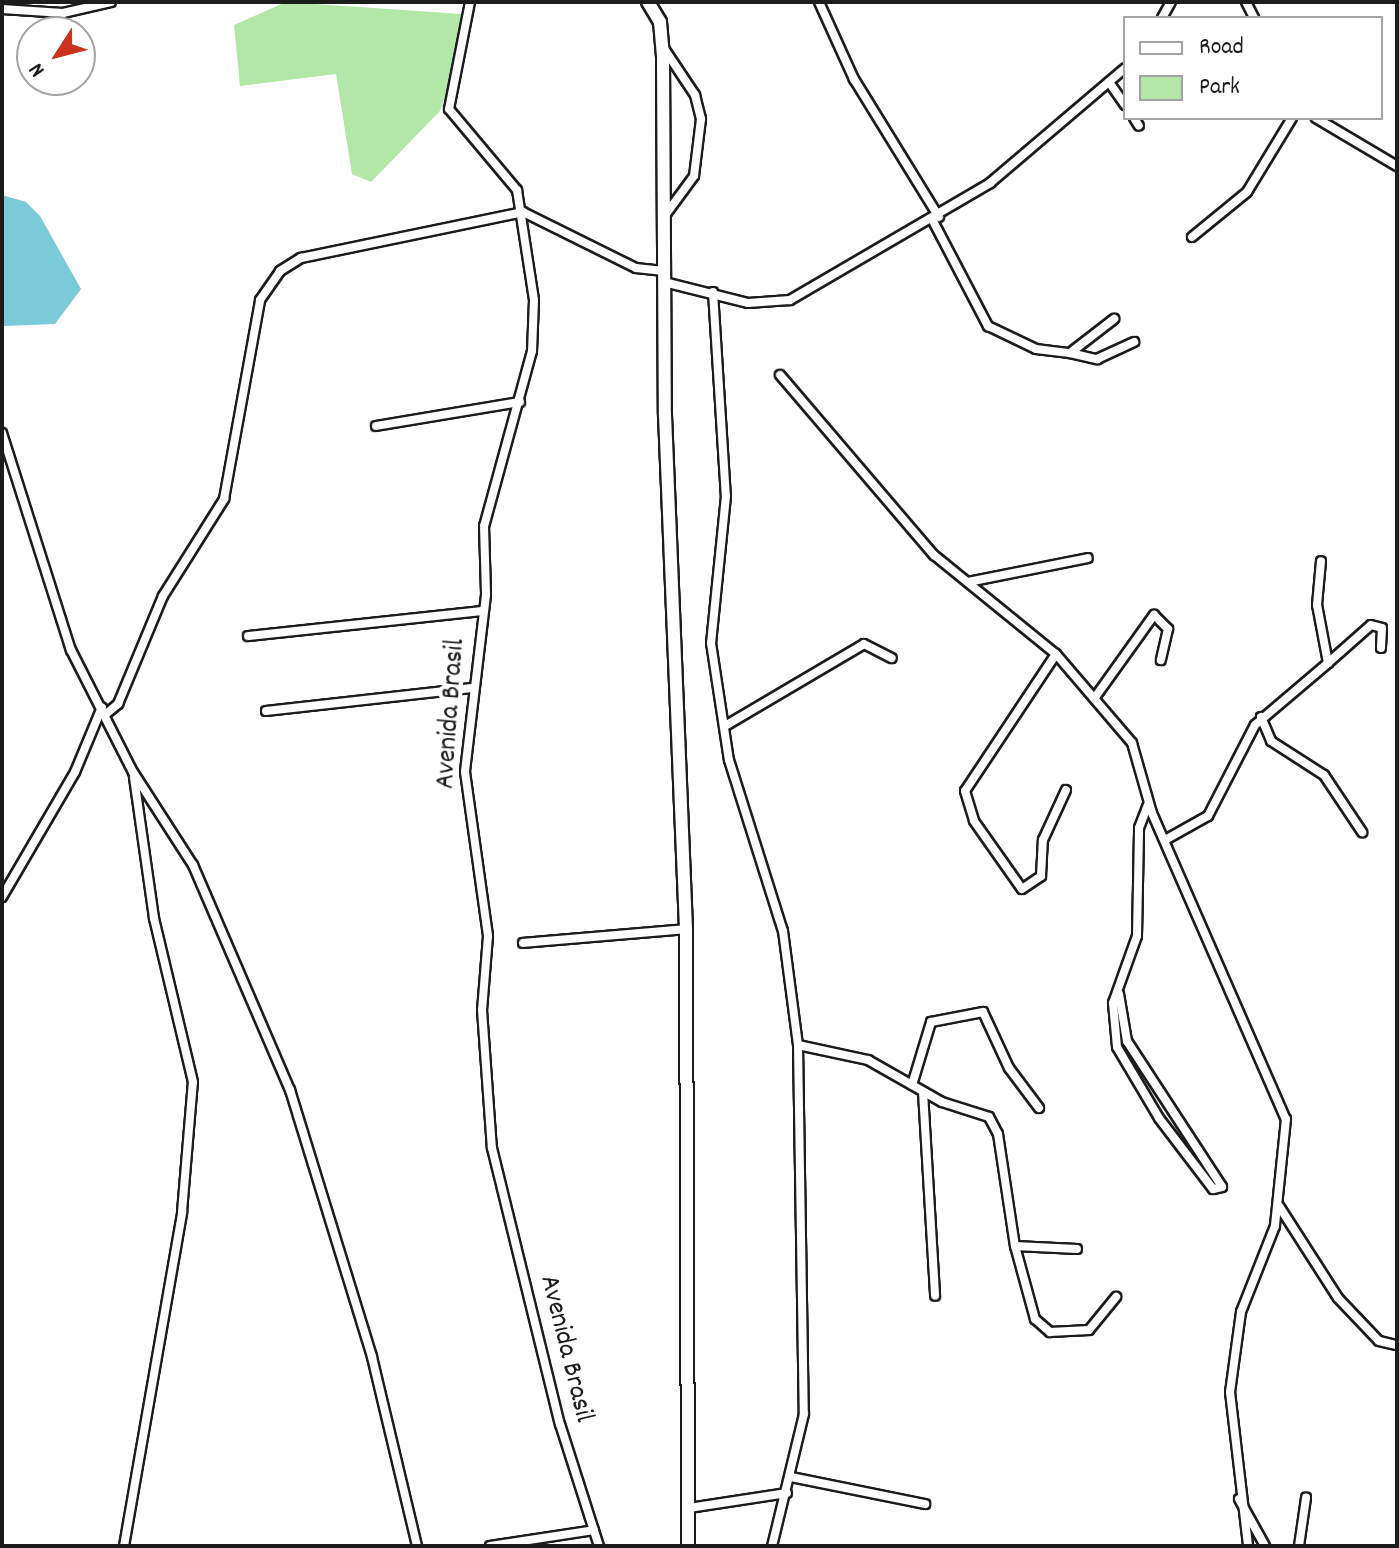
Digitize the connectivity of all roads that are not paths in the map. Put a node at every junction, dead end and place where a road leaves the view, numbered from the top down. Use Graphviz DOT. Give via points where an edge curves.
graph roads {
  1 [pos="111,2"];
  2 [pos="470,2"];
  3 [pos="819,2"];
  4 [pos="653,5"];
  5 [pos="90,6"];
  6 [pos="2,9"];
  7 [pos="662,46"];
  8 [pos="1123,70"];
  9 [pos="1109,82"];
  10 [pos="1123,102"];
  11 [pos="1291,120"];
  12 [pos="1319,120"];
  13 [pos="1397,166"];
  14 [pos="523,212"];
  15 [pos="666,214"];
  16 [pos="936,219"];
  17 [pos="1192,237"];
  18 [pos="664,276"];
  19 [pos="713,292"];
  20 [pos="1114,319"];
  21 [pos="1134,342"];
  22 [pos="1070,353"];
  23 [pos="780,375"];
  24 [pos="520,402"];
  25 [pos="376,426"];
  26 [pos="2,433"];
  27 [pos="1088,558"];
  28 [pos="1321,561"];
  29 [pos="968,582"];
  30 [pos="483,611"];
  31 [pos="248,636"];
  32 [pos="1381,648"];
  33 [pos="1056,654"];
  34 [pos="892,658"];
  35 [pos="1161,660"];
  36 [pos="1328,663"];
  37 [pos="472,688"];
  38 [pos="1096,696"];
  39 [pos="104,710"];
  40 [pos="266,711"];
  41 [pos="1261,717"];
  42 [pos="725,726"];
  43 [pos="133,772"];
  44 [pos="1066,790"];
  45 [pos="1149,804"];
  46 [pos="1362,832"];
  47 [pos="1165,840"];
  48 [pos="2,897"];
  49 [pos="686,929"];
  50 [pos="523,943"];
  51 [pos="1119,994"];
  52 [pos="798,1045"];
  53 [pos="912,1085"];
  54 [pos="923,1092"];
  55 [pos="1039,1108"];
  56 [pos="1278,1205"];
  57 [pos="1015,1246"];
  58 [pos="1077,1249"];
  59 [pos="935,1296"];
  60 [pos="1116,1297"];
  61 [pos="1397,1345"];
  62 [pos="791,1477"];
  63 [pos="787,1493"];
  64 [pos="1306,1498"];
  65 [pos="1239,1499"];
  66 [pos="925,1504"];
  67 [pos="689,1508"];
  68 [pos="594,1530"];
  69 [pos="124,1546"];
  70 [pos="417,1546"];
  71 [pos="490,1546"];
  72 [pos="599,1546"];
  73 [pos="688,1546"];
  74 [pos="772,1546"];
  75 [pos="1248,1546"];
  76 [pos="1265,1546"];
  77 [pos="1299,1546"];
  1 -- 5 [label="street"];
  2 -- 14 [label="street, Avenida Brasil" via="449,109 505,169"];
  3 -- 16 [label="street" via="854,79"];
  4 -- 7 [label="main road"];
  5 -- 6 [label="street"];
  7 -- 15 [label="main road"];
  7 -- 15 [label="street" via="695,95 701,119 694,176"];
  8 -- 9 [label="street"];
  9 -- 10 [label="street"];
  9 -- 16 [label="street"];
  11 -- 17 [label="street" via="1247,192"];
  12 -- 13 [label="street"];
  14 -- 18 [label="street" via="636,268"];
  14 -- 24 [label="street, Avenida Brasil" via="534,300"];
  14 -- 39 [label="street" via="301,258 272,278 260,300 224,499 163,596 118,704"];
  15 -- 18 [label="main road"];
  16 -- 19 [label="street" via="790,300 748,303"];
  16 -- 22 [label="street" via="988,326 1036,349"];
  18 -- 19 [label="street"];
  18 -- 49 [label="main road"];
  19 -- 42 [label="street" via="726,496 710,613"];
  20 -- 22 [label="street"];
  21 -- 22 [label="street" via="1097,359"];
  23 -- 29 [label="street" via="915,535"];
  24 -- 25 [label="street"];
  24 -- 30 [label="street, Avenida Brasil" via="484,526"];
  26 -- 39 [label="street" via="60,622"];
  27 -- 29 [label="street"];
  28 -- 36 [label="street" via="1317,605"];
  29 -- 33 [label="street"];
  30 -- 31 [label="street"];
  30 -- 37 [label="street, Avenida Brasil"];
  32 -- 36 [label="street" via="1382,628 1371,625"];
  33 -- 38 [label="street"];
  33 -- 44 [label="street" via="965,791 974,821 1022,889 1041,876 1043,840"];
  34 -- 42 [label="street" via="864,644"];
  35 -- 38 [label="street" via="1168,629 1154,615"];
  36 -- 41 [label="street"];
  37 -- 40 [label="street"];
  37 -- 68 [label="street, Avenida Brasil" via="465,772 488,936 482,1010 492,1148 560,1424"];
  38 -- 45 [label="street" via="1132,743"];
  39 -- 43 [label="street"];
  39 -- 48 [label="street" via="75,772"];
  41 -- 46 [label="street" via="1271,741 1324,775"];
  41 -- 47 [label="street" via="1208,816"];
  42 -- 52 [label="street" via="745,827 783,931"];
  43 -- 69 [label="street" via="154,918 193,1082 182,1212"];
  43 -- 70 [label="street" via="193,865 290,1090 372,1357"];
  45 -- 47 [label="street"];
  45 -- 51 [label="street" via="1139,828 1137,936"];
  47 -- 56 [label="street" via="1227,975 1252,1051 1282,1102 1288,1142"];
  49 -- 50 [label="street"];
  49 -- 67 [label="main road"];
  51 -- 51 [label="street" via="1113,1003 1117,1047 1159,1118 1213,1189 1222,1187 1127,1041"];
  52 -- 53 [label="street" via="842,1050"];
  52 -- 62 [label="street" via="805,1376"];
  53 -- 54 [label="street"];
  53 -- 55 [label="street" via="931,1022 983,1012"];
  54 -- 57 [label="street" via="994,1123"];
  54 -- 59 [label="street"];
  56 -- 61 [label="street" via="1338,1298 1379,1341"];
  56 -- 65 [label="street" via="1270,1246 1241,1312 1230,1392"];
  57 -- 58 [label="street"];
  57 -- 60 [label="street" via="1035,1319 1050,1332 1089,1330"];
  62 -- 63 [label="street"];
  62 -- 66 [label="street"];
  63 -- 67 [label="street"];
  63 -- 74 [label="street"];
  64 -- 77 [label="street"];
  65 -- 75 [label="street"];
  65 -- 76 [label="street"];
  67 -- 73 [label="main road"];
  68 -- 71 [label="street"];
  68 -- 72 [label="street, Avenida Brasil"];
}
